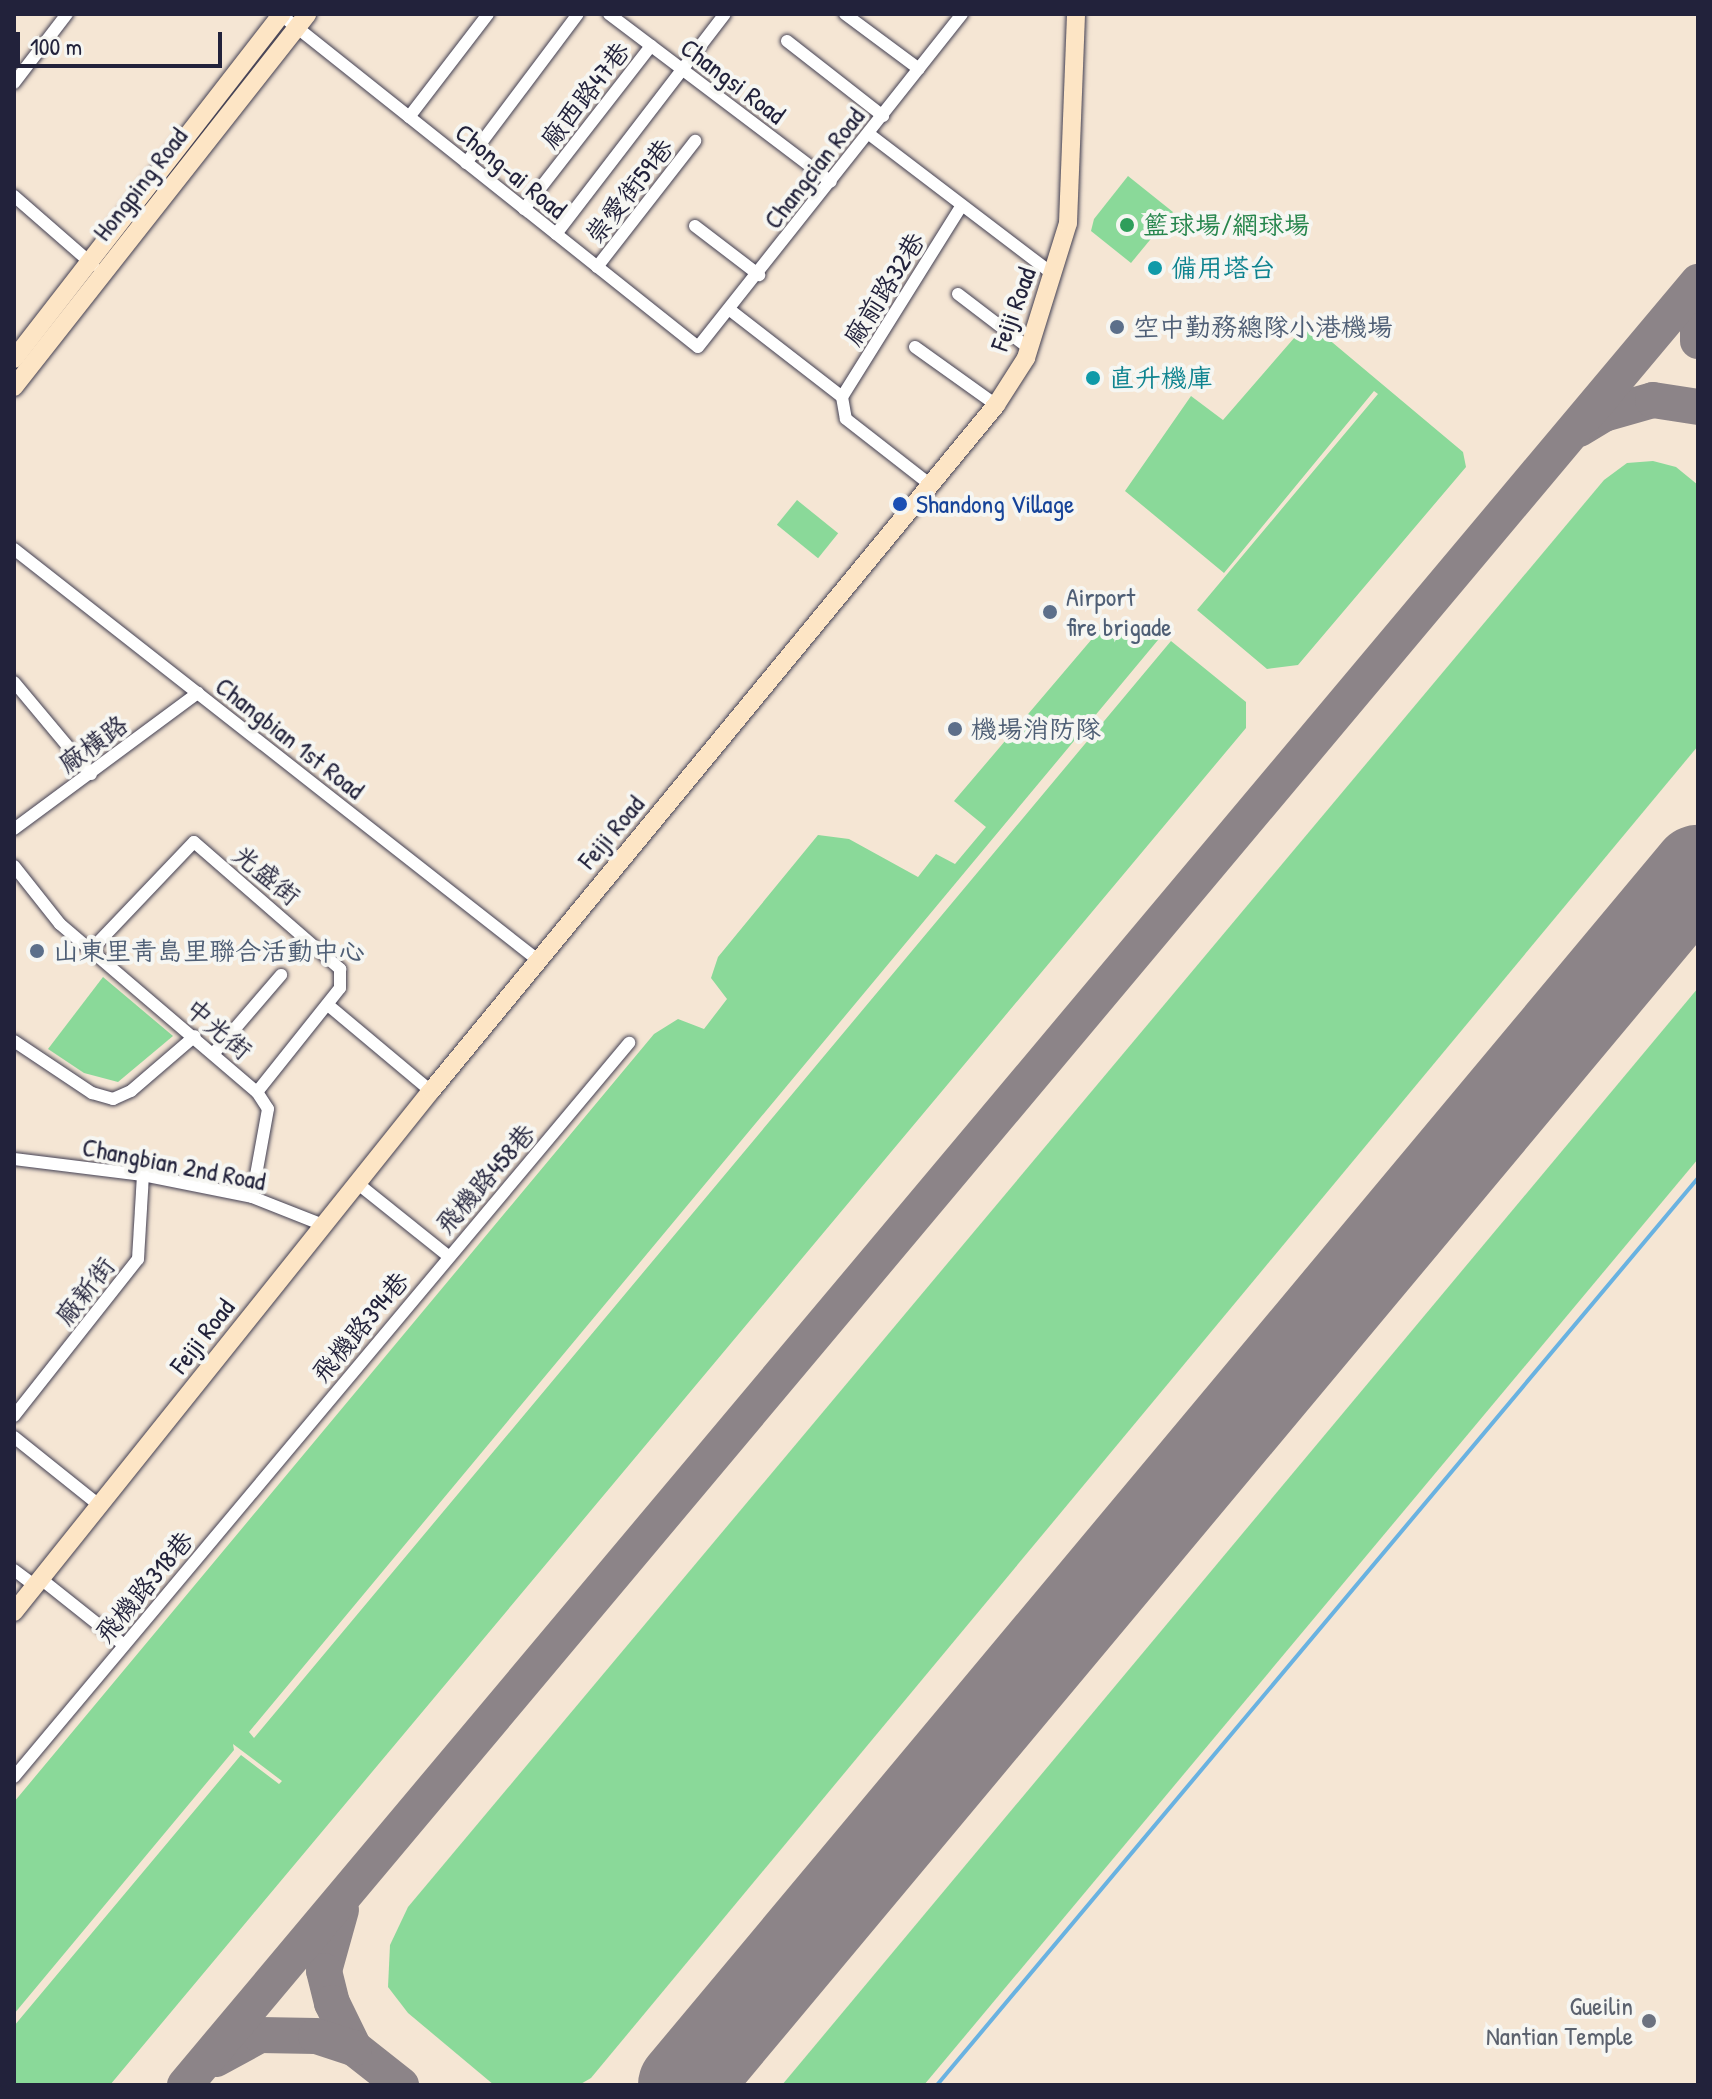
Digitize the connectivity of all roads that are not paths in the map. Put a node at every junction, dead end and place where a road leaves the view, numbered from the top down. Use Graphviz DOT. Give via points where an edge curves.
graph roads {
  1 [pos="67,14"];
  2 [pos="281,14"];
  3 [pos="488,14"];
  4 [pos="578,14"];
  5 [pos="609,14"];
  6 [pos="725,14"];
  7 [pos="845,14"];
  8 [pos="962,14"];
  9 [pos="1076,14"];
  10 [pos="303,20"];
  11 [pos="787,41"];
  12 [pos="651,46"];
  13 [pos="919,69"];
  14 [pos="682,70"];
  15 [pos="14,83"];
  16 [pos="883,116"];
  17 [pos="409,117"];
  18 [pos="869,134"];
  19 [pos="695,141"];
  20 [pos="466,163"];
  21 [pos="831,182"];
  22 [pos="14,196"];
  23 [pos="962,205"];
  24 [pos="524,209"];
  25 [pos="695,226"];
  26 [pos="556,234"];
  27 [pos="597,267"];
  28 [pos="97,268"];
  29 [pos="759,275"];
  30 [pos="1054,275"];
  31 [pos="958,294"];
  32 [pos="730,310"];
  33 [pos="698,347"];
  34 [pos="915,347"];
  35 [pos="1030,349"];
  36 [pos="14,359"];
  37 [pos="14,387"];
  38 [pos="842,397"];
  39 [pos="996,405"];
  40 [pos="932,486"];
  41 [pos="14,549"];
  42 [pos="14,682"];
  43 [pos="198,693"];
  44 [pos="91,774"];
  45 [pos="14,829"];
  46 [pos="14,866"];
  47 [pos="91,950"];
  48 [pos="539,961"];
  49 [pos="281,975"];
  50 [pos="328,1005"];
  51 [pos="195,1036"];
  52 [pos="14,1041"];
  53 [pos="629,1043"];
  54 [pos="214,1053"];
  55 [pos="431,1091"];
  56 [pos="257,1092"];
  57 [pos="14,1159"];
  58 [pos="143,1175"];
  59 [pos="357,1183"];
  60 [pos="252,1197"];
  61 [pos="323,1225"];
  62 [pos="448,1256"];
  63 [pos="14,1416"];
  64 [pos="307,1426"];
  65 [pos="14,1437"];
  66 [pos="100,1506"];
  67 [pos="14,1570"];
  68 [pos="38,1583"];
  69 [pos="14,1612"];
  70 [pos="124,1645"];
  71 [pos="14,1777"];
  1 -- 15 [label="street"];
  2 -- 10 [label="street, Chong-ai Road"];
  2 -- 28 [label="street, Hongping Road"];
  3 -- 17 [label="street"];
  4 -- 20 [label="street"];
  5 -- 12 [label="street, Changsi Road"];
  6 -- 14 [label="street"];
  7 -- 13 [label="street"];
  8 -- 13 [label="street, Changcian Road"];
  9 -- 30 [label="street, Feiji Road" via="1073,169 1068,223"];
  10 -- 17 [label="street, Chong-ai Road"];
  10 -- 28 [label="street, Hongping Road"];
  11 -- 16 [label="street"];
  12 -- 14 [label="street, Changsi Road"];
  12 -- 24 [label="street, 廠西路47巷"];
  13 -- 16 [label="street, Changcian Road"];
  14 -- 21 [label="street, Changsi Road"];
  14 -- 26 [label="street"];
  16 -- 18 [label="street, Changcian Road"];
  17 -- 20 [label="street, Chong-ai Road"];
  18 -- 21 [label="street, Changcian Road"];
  18 -- 23 [label="street"];
  19 -- 27 [label="street, 崇愛街59巷"];
  20 -- 24 [label="street, Chong-ai Road"];
  21 -- 29 [label="street, Changcian Road"];
  22 -- 28 [label="street"];
  23 -- 30 [label="street"];
  23 -- 38 [label="street, 廠前路32巷"];
  24 -- 26 [label="street, Chong-ai Road"];
  25 -- 29 [label="street"];
  26 -- 27 [label="street, Chong-ai Road"];
  27 -- 33 [label="street, Chong-ai Road"];
  28 -- 36 [label="street, Hongping Road"];
  28 -- 37 [label="street, Hongping Road"];
  29 -- 32 [label="street, Changcian Road"];
  30 -- 35 [label="street, Feiji Road"];
  31 -- 35 [label="street"];
  32 -- 33 [label="street, Changcian Road"];
  32 -- 38 [label="street"];
  34 -- 39 [label="street"];
  35 -- 39 [label="street, Feiji Road"];
  38 -- 40 [label="street" via="846,419"];
  39 -- 40 [label="street, Feiji Road"];
  40 -- 48 [label="street, Feiji Road"];
  41 -- 43 [label="street, Changbian 1st Road"];
  42 -- 44 [label="street"];
  43 -- 44 [label="street, 廠橫路"];
  43 -- 48 [label="street, Changbian 1st Road"];
  44 -- 45 [label="street, 廠橫路"];
  46 -- 47 [label="street, 中光街" via="60,924"];
  47 -- 50 [label="street, 光盛街" via="194,842 334,961 342,977"];
  47 -- 51 [label="street, 中光街"];
  48 -- 55 [label="street, Feiji Road"];
  49 -- 54 [label="street"];
  50 -- 55 [label="street"];
  50 -- 56 [label="street"];
  51 -- 52 [label="street" via="131,1091 113,1099 92,1093"];
  51 -- 54 [label="street, 中光街"];
  53 -- 62 [label="street, 飛機路458巷"];
  54 -- 56 [label="street, 中光街"];
  55 -- 59 [label="street, Feiji Road"];
  56 -- 60 [label="street" via="268,1109"];
  57 -- 58 [label="street, Changbian 2nd Road"];
  58 -- 60 [label="street, Changbian 2nd Road"];
  58 -- 63 [label="street, 廠新街" via="138,1259"];
  59 -- 61 [label="street, Feiji Road"];
  59 -- 62 [label="street"];
  60 -- 61 [label="street, Changbian 2nd Road"];
  61 -- 66 [label="street, Feiji Road"];
  62 -- 64 [label="street, 飛機路394巷"];
  64 -- 70 [label="street, 飛機路318巷"];
  65 -- 66 [label="street"];
  66 -- 68 [label="street, Feiji Road"];
  67 -- 68 [label="street"];
  68 -- 69 [label="street, Feiji Road"];
  68 -- 70 [label="street"];
  70 -- 71 [label="street, 飛機路318巷"];
}
